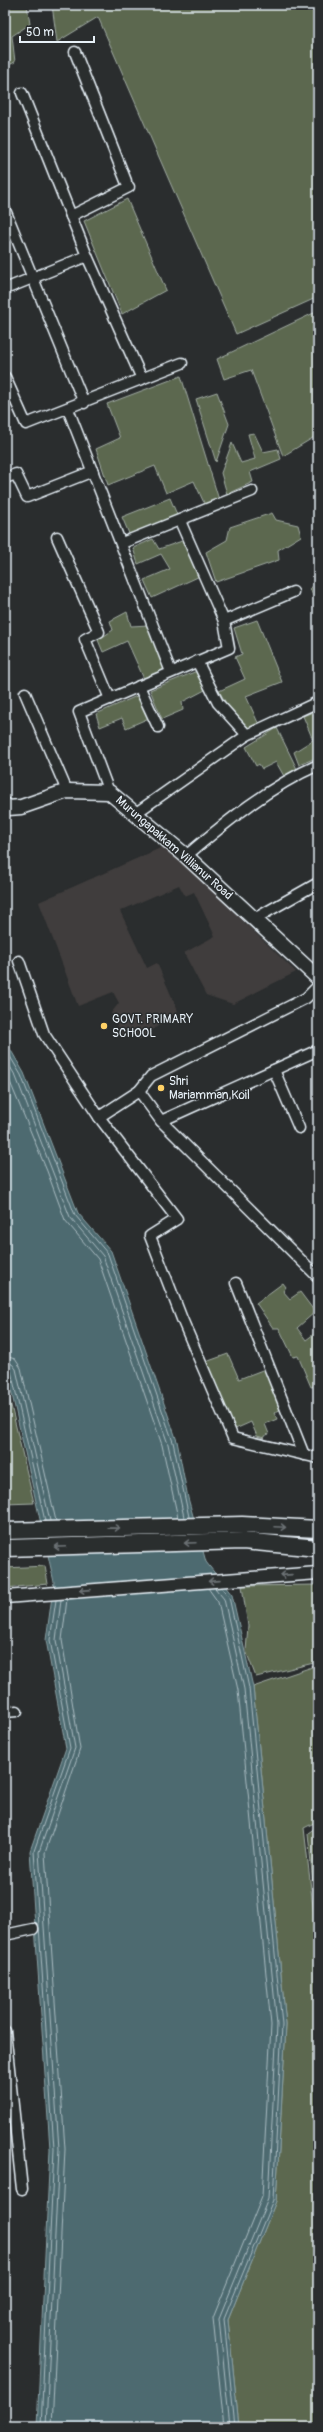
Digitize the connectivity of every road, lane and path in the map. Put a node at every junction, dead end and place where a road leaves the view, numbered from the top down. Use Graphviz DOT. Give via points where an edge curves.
graph roads {
  1 [pos="75,52"];
  2 [pos="22,93"];
  3 [pos="5,210"];
  4 [pos="71,216"];
  5 [pos="87,256"];
  6 [pos="32,278"];
  7 [pos="5,289"];
  8 [pos="182,363"];
  9 [pos="5,377"];
  10 [pos="142,379"];
  11 [pos="84,403"];
  12 [pos="68,409"];
  13 [pos="93,471"];
  14 [pos="5,478"];
  15 [pos="252,491"];
  16 [pos="180,521"];
  17 [pos="57,537"];
  18 [pos="122,543"];
  19 [pos="293,592"];
  20 [pos="224,622"];
  21 [pos="197,661"];
  22 [pos="171,672"];
  23 [pos="139,686"];
  24 [pos="25,693"];
  25 [pos="110,699"];
  26 [pos="318,702"];
  27 [pos="158,727"];
  28 [pos="247,734"];
  29 [pos="318,765"];
  30 [pos="67,791"];
  31 [pos="109,792"];
  32 [pos="5,805"];
  33 [pos="136,814"];
  34 [pos="186,856"];
  35 [pos="318,883"];
  36 [pos="256,918"];
  37 [pos="19,961"];
  38 [pos="318,978"];
  39 [pos="318,986"];
  40 [pos="318,1050"];
  41 [pos="274,1070"];
  42 [pos="139,1091"];
  43 [pos="99,1117"];
  44 [pos="162,1121"];
  45 [pos="299,1128"];
  46 [pos="318,1277"];
  47 [pos="236,1283"];
  48 [pos="304,1455"];
  49 [pos="318,1458"];
  50 [pos="318,1529"];
  51 [pos="5,1531"];
  52 [pos="5,1548"];
  53 [pos="318,1548"];
  54 [pos="318,1573"];
  55 [pos="5,1597"];
  56 [pos="17,1711"];
  57 [pos="5,1712"];
  58 [pos="33,1929"];
  59 [pos="5,1935"];
  60 [pos="5,2031"];
  61 [pos="22,2189"];
  1 -- 4 [label="street" via="128,184"];
  2 -- 4 [label="street"];
  3 -- 6 [label="street"];
  4 -- 5 [label="street"];
  5 -- 6 [label="street"];
  5 -- 10 [label="street"];
  6 -- 7 [label="street"];
  6 -- 11 [label="street"];
  8 -- 10 [label="street"];
  9 -- 12 [label="street" via="26,424"];
  10 -- 11 [label="street"];
  11 -- 12 [label="street"];
  12 -- 13 [label="street"];
  13 -- 14 [label="street" via="27,497 16,474"];
  13 -- 18 [label="street"];
  15 -- 16 [label="street"];
  16 -- 18 [label="street"];
  16 -- 20 [label="street"];
  17 -- 25 [label="street" via="100,632 85,639"];
  18 -- 22 [label="street"];
  19 -- 20 [label="street"];
  20 -- 21 [label="street" via="230,648"];
  21 -- 22 [label="street"];
  21 -- 28 [label="street" via="218,702"];
  22 -- 23 [label="street"];
  23 -- 25 [label="street"];
  23 -- 27 [label="street"];
  24 -- 30 [label="street"];
  25 -- 31 [label="street" via="80,712"];
  26 -- 28 [label="street"];
  28 -- 33 [label="street"];
  29 -- 34 [label="street" via="298,774 227,822"];
  30 -- 31 [label="main road, Murungapakkam Villianur Road"];
  30 -- 32 [label="main road, Murungapakkam Villianur Road" via="21,807 8,808"];
  31 -- 33 [label="main road, Murungapakkam Villianur Road"];
  33 -- 34 [label="main road, Murungapakkam Villianur Road"];
  34 -- 36 [label="main road, Murungapakkam Villianur Road"];
  35 -- 36 [label="street"];
  36 -- 38 [label="main road, Murungapakkam Villianur Road"];
  37 -- 43 [label="street" via="44,1034"];
  39 -- 42 [label="street" via="306,998 151,1076"];
  40 -- 41 [label="street"];
  41 -- 44 [label="street"];
  41 -- 45 [label="street"];
  42 -- 43 [label="street"];
  42 -- 44 [label="street"];
  43 -- 48 [label="street" via="177,1219 150,1236 233,1438"];
  44 -- 46 [label="street"];
  47 -- 48 [label="street"];
  48 -- 49 [label="street"];
  51 -- 50 [label="highway, one-way" via="242,1525"];
  53 -- 52 [label="highway, one-way" via="243,1541"];
  54 -- 55 [label="street, one-way"];
  56 -- 57 [label="street"];
  58 -- 59 [label="street"];
  60 -- 61 [label="street"];
}
